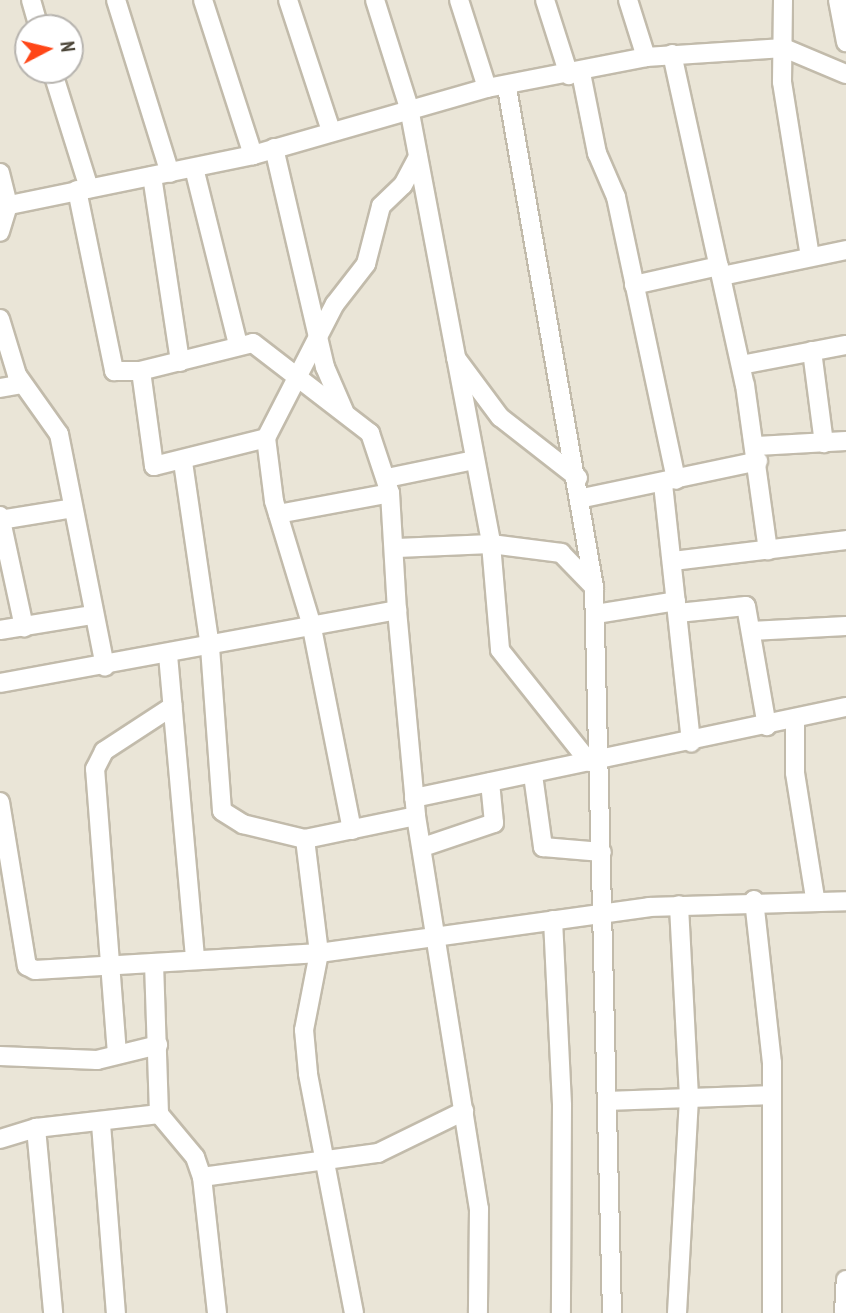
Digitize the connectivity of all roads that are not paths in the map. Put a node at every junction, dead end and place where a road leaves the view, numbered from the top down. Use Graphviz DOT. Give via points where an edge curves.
graph roads {
  1 [pos="116,0"];
  2 [pos="203,0"];
  3 [pos="288,0"];
  4 [pos="375,0"];
  5 [pos="459,0"];
  6 [pos="545,0"];
  7 [pos="628,0"];
  8 [pos="783,0"];
  9 [pos="840,0"];
  10 [pos="846,6"];
  11 [pos="846,42"];
  12 [pos="784,48"];
  13 [pos="672,54"];
  14 [pos="646,57"];
  15 [pos="575,74"];
  16 [pos="846,74"];
  17 [pos="56,84"];
  18 [pos="488,88"];
  19 [pos="507,88"];
  20 [pos="409,108"];
  21 [pos="331,131"];
  22 [pos="274,148"];
  23 [pos="253,155"];
  24 [pos="418,157"];
  25 [pos="194,168"];
  26 [pos="0,173"];
  27 [pos="161,175"];
  28 [pos="83,189"];
  29 [pos="4,206"];
  30 [pos="0,232"];
  31 [pos="846,250"];
  32 [pos="810,256"];
  33 [pos="721,271"];
  34 [pos="634,285"];
  35 [pos="0,319"];
  36 [pos="318,339"];
  37 [pos="238,345"];
  38 [pos="846,345"];
  39 [pos="811,351"];
  40 [pos="452,352"];
  41 [pos="180,362"];
  42 [pos="741,365"];
  43 [pos="141,371"];
  44 [pos="295,379"];
  45 [pos="23,384"];
  46 [pos="0,388"];
  47 [pos="344,413"];
  48 [pos="266,438"];
  49 [pos="846,441"];
  50 [pos="824,443"];
  51 [pos="757,454"];
  52 [pos="474,460"];
  53 [pos="183,462"];
  54 [pos="578,478"];
  55 [pos="670,482"];
  56 [pos="389,485"];
  57 [pos="583,498"];
  58 [pos="73,508"];
  59 [pos="278,514"];
  60 [pos="0,518"];
  61 [pos="846,540"];
  62 [pos="491,544"];
  63 [pos="397,548"];
  64 [pos="768,550"];
  65 [pos="673,561"];
  66 [pos="594,587"];
  67 [pos="677,607"];
  68 [pos="397,610"];
  69 [pos="596,614"];
  70 [pos="93,615"];
  71 [pos="311,623"];
  72 [pos="24,626"];
  73 [pos="846,626"];
  74 [pos="0,630"];
  75 [pos="751,631"];
  76 [pos="210,647"];
  77 [pos="168,655"];
  78 [pos="105,666"];
  79 [pos="0,683"];
  80 [pos="173,706"];
  81 [pos="846,707"];
  82 [pos="794,720"];
  83 [pos="768,726"];
  84 [pos="691,741"];
  85 [pos="596,761"];
  86 [pos="533,775"];
  87 [pos="490,782"];
  88 [pos="414,797"];
  89 [pos="0,802"];
  90 [pos="416,816"];
  91 [pos="352,830"];
  92 [pos="305,839"];
  93 [pos="423,847"];
  94 [pos="602,852"];
  95 [pos="815,898"];
  96 [pos="754,900"];
  97 [pos="846,901"];
  98 [pos="678,905"];
  99 [pos="601,914"];
  100 [pos="553,920"];
  101 [pos="433,935"];
  102 [pos="319,953"];
  103 [pos="195,959"];
  104 [pos="154,963"];
  105 [pos="106,966"];
  106 [pos="158,1045"];
  107 [pos="117,1054"];
  108 [pos="0,1055"];
  109 [pos="772,1095"];
  110 [pos="689,1097"];
  111 [pos="608,1101"];
  112 [pos="464,1111"];
  113 [pos="159,1114"];
  114 [pos="102,1124"];
  115 [pos="36,1128"];
  116 [pos="0,1139"];
  117 [pos="327,1162"];
  118 [pos="202,1177"];
  119 [pos="846,1280"];
  120 [pos="53,1313"];
  121 [pos="116,1313"];
  122 [pos="218,1313"];
  123 [pos="354,1313"];
  124 [pos="478,1313"];
  125 [pos="561,1313"];
  126 [pos="612,1313"];
  127 [pos="677,1313"];
  128 [pos="772,1313"];
  129 [pos="844,1313"];
  1 -- 27 [label="street"];
  2 -- 23 [label="street"];
  3 -- 21 [label="street"];
  4 -- 20 [label="street"];
  5 -- 18 [label="street"];
  6 -- 15 [label="street"];
  7 -- 14 [label="street"];
  8 -- 12 [label="street"];
  9 -- 10 [label="street"];
  9 -- 11 [label="street"];
  12 -- 13 [label="street"];
  12 -- 16 [label="street"];
  12 -- 32 [label="street" via="786,114"];
  13 -- 14 [label="street"];
  13 -- 33 [label="street"];
  14 -- 15 [label="street"];
  15 -- 19 [label="street"];
  15 -- 34 [label="street"];
  17 -- 28 [label="street"];
  18 -- 19 [label="street"];
  18 -- 20 [label="street"];
  19 -- 54 [label="street"];
  20 -- 21 [label="street"];
  20 -- 24 [label="street"];
  21 -- 22 [label="street"];
  22 -- 23 [label="street"];
  22 -- 36 [label="street"];
  23 -- 25 [label="street"];
  24 -- 36 [label="street" via="403,185 381,206 366,264 341,293"];
  24 -- 40 [label="street"];
  25 -- 27 [label="street"];
  25 -- 37 [label="street"];
  26 -- 29 [label="street"];
  27 -- 28 [label="street"];
  27 -- 41 [label="street"];
  28 -- 29 [label="street"];
  28 -- 43 [label="street" via="111,367 118,373"];
  29 -- 30 [label="street"];
  31 -- 32 [label="street"];
  32 -- 33 [label="street"];
  33 -- 34 [label="street"];
  33 -- 42 [label="street"];
  34 -- 55 [label="street"];
  35 -- 45 [label="street"];
  36 -- 44 [label="street"];
  36 -- 47 [label="street"];
  37 -- 41 [label="street"];
  37 -- 44 [label="street" via="253,343"];
  38 -- 39 [label="street"];
  39 -- 42 [label="street"];
  39 -- 50 [label="street"];
  40 -- 52 [label="street"];
  40 -- 54 [label="street" via="500,417"];
  41 -- 43 [label="street"];
  42 -- 51 [label="street"];
  43 -- 53 [label="street" via="152,463"];
  44 -- 47 [label="street"];
  44 -- 48 [label="street"];
  45 -- 46 [label="street"];
  45 -- 58 [label="street" via="56,425"];
  47 -- 56 [label="street" via="377,443"];
  48 -- 53 [label="street"];
  48 -- 59 [label="street"];
  49 -- 50 [label="street"];
  50 -- 51 [label="street"];
  51 -- 55 [label="street"];
  51 -- 64 [label="street"];
  52 -- 56 [label="street"];
  52 -- 62 [label="street"];
  53 -- 76 [label="street"];
  54 -- 57 [label="street"];
  55 -- 57 [label="street"];
  55 -- 65 [label="street"];
  56 -- 59 [label="street"];
  56 -- 63 [label="street"];
  57 -- 66 [label="street"];
  58 -- 60 [label="street"];
  58 -- 70 [label="street"];
  59 -- 71 [label="street"];
  60 -- 72 [label="street"];
  61 -- 64 [label="street"];
  62 -- 63 [label="street"];
  62 -- 66 [label="street" via="565,555"];
  62 -- 85 [label="street" via="502,657"];
  63 -- 68 [label="street"];
  64 -- 65 [label="street"];
  65 -- 67 [label="street"];
  66 -- 69 [label="street"];
  67 -- 69 [label="street"];
  67 -- 75 [label="street" via="744,605"];
  67 -- 84 [label="street"];
  68 -- 71 [label="street"];
  68 -- 88 [label="street"];
  69 -- 85 [label="street"];
  70 -- 72 [label="street"];
  70 -- 78 [label="street"];
  71 -- 76 [label="street"];
  71 -- 91 [label="street"];
  72 -- 74 [label="street"];
  73 -- 75 [label="street"];
  75 -- 83 [label="street"];
  76 -- 77 [label="street"];
  76 -- 92 [label="street" via="222,811 243,824"];
  77 -- 78 [label="street"];
  77 -- 80 [label="street"];
  78 -- 79 [label="street"];
  80 -- 103 [label="street"];
  80 -- 105 [label="street" via="104,751 95,769"];
  81 -- 82 [label="street"];
  82 -- 83 [label="street"];
  82 -- 95 [label="street" via="795,772"];
  83 -- 84 [label="street"];
  84 -- 85 [label="street"];
  85 -- 86 [label="street"];
  85 -- 94 [label="street"];
  86 -- 87 [label="street"];
  86 -- 94 [label="street" via="543,847"];
  87 -- 88 [label="street"];
  87 -- 93 [label="street" via="494,823"];
  88 -- 90 [label="street"];
  89 -- 105 [label="street" via="27,966"];
  90 -- 91 [label="street"];
  90 -- 93 [label="street"];
  91 -- 92 [label="street"];
  92 -- 102 [label="street"];
  93 -- 101 [label="street"];
  94 -- 99 [label="street"];
  95 -- 96 [label="street"];
  95 -- 97 [label="street"];
  96 -- 98 [label="street"];
  96 -- 109 [label="street"];
  98 -- 99 [label="street"];
  98 -- 110 [label="street"];
  99 -- 100 [label="street"];
  99 -- 111 [label="street"];
  100 -- 101 [label="street"];
  100 -- 125 [label="street" via="562,1106"];
  101 -- 102 [label="street"];
  101 -- 112 [label="street"];
  102 -- 103 [label="street"];
  102 -- 117 [label="street" via="304,1030"];
  103 -- 104 [label="street"];
  104 -- 105 [label="street"];
  104 -- 106 [label="street"];
  105 -- 107 [label="street"];
  106 -- 107 [label="street"];
  106 -- 113 [label="street"];
  107 -- 108 [label="street" via="79,1060"];
  109 -- 110 [label="street"];
  109 -- 128 [label="street"];
  110 -- 111 [label="street"];
  110 -- 127 [label="street"];
  111 -- 126 [label="street"];
  112 -- 117 [label="street" via="378,1153"];
  112 -- 124 [label="street" via="479,1209"];
  113 -- 114 [label="street"];
  113 -- 118 [label="street" via="195,1157"];
  114 -- 115 [label="street"];
  114 -- 121 [label="street"];
  115 -- 116 [label="street"];
  115 -- 120 [label="street"];
  117 -- 118 [label="street"];
  117 -- 123 [label="street"];
  118 -- 122 [label="street"];
  119 -- 129 [label="street"];
}
